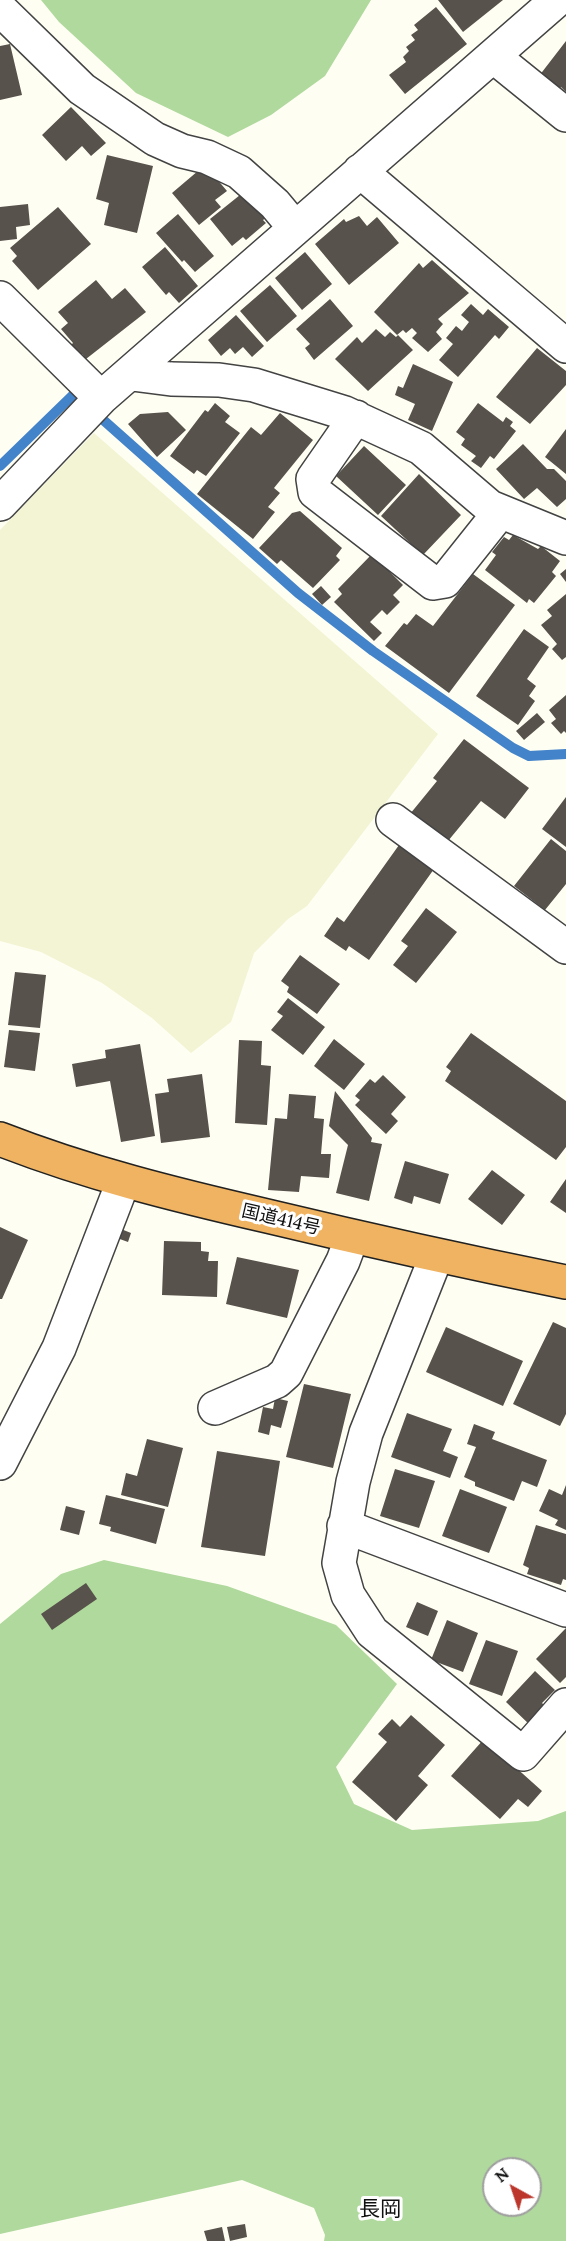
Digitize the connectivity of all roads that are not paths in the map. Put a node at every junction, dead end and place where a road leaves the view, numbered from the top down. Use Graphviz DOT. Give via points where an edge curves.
graph roads {
  1 [pos="557,0"];
  2 [pos="0,9"];
  3 [pos="493,56"];
  4 [pos="566,115"];
  5 [pos="360,171"];
  6 [pos="295,228"];
  7 [pos="0,298"];
  8 [pos="566,346"];
  9 [pos="132,374"];
  10 [pos="101,398"];
  11 [pos="356,417"];
  12 [pos="0,504"];
  13 [pos="500,512"];
  14 [pos="566,538"];
  15 [pos="393,820"];
  16 [pos="563,940"];
  17 [pos="0,1139"];
  18 [pos="123,1182"];
  19 [pos="352,1237"];
  20 [pos="436,1257"];
  21 [pos="566,1282"];
  22 [pos="215,1408"];
  23 [pos="0,1462"];
  24 [pos="344,1526"];
  25 [pos="566,1610"];
  26 [pos="566,1705"];
  1 -- 3 [label="street"];
  2 -- 6 [label="street" via="81,89 155,139 239,172"];
  3 -- 4 [label="street"];
  3 -- 5 [label="street"];
  5 -- 6 [label="street"];
  5 -- 8 [label="street"];
  6 -- 9 [label="street"];
  7 -- 10 [label="street"];
  9 -- 10 [label="street"];
  9 -- 11 [label="street" via="254,386"];
  10 -- 12 [label="street"];
  11 -- 13 [label="street" via="422,448"];
  11 -- 13 [label="street" via="313,479 315,492 433,583 445,581"];
  13 -- 14 [label="street"];
  15 -- 16 [label="street"];
  17 -- 18 [label="highway, 国道414号"];
  18 -- 19 [label="highway, 国道414号"];
  18 -- 23 [label="street" via="59,1348"];
  19 -- 20 [label="highway, 国道414号"];
  19 -- 22 [label="street" via="286,1373 277,1381"];
  20 -- 21 [label="highway, 国道414号"];
  20 -- 24 [label="street" via="366,1433"];
  24 -- 25 [label="street"];
  24 -- 26 [label="street" via="339,1563 348,1595 372,1632 428,1679 523,1754"];
}
